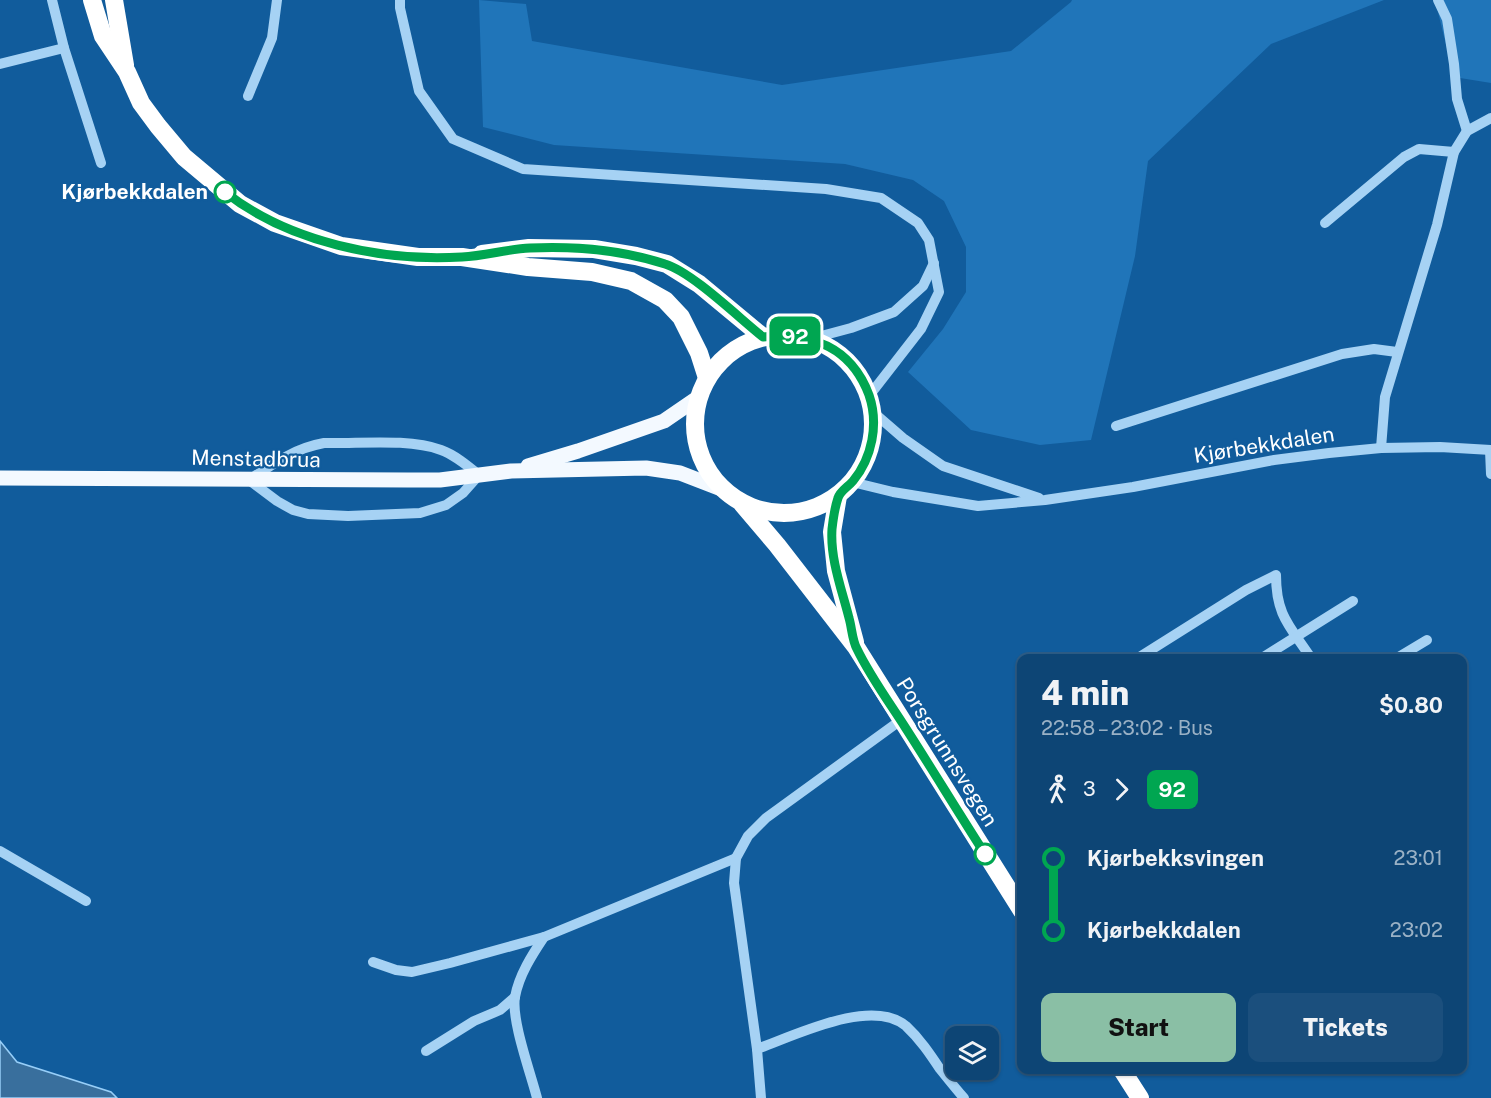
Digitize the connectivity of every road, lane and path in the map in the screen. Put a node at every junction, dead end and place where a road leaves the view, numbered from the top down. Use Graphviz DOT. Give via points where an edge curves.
graph roads {
  1 [pos="52,0"];
  2 [pos="92,0"];
  3 [pos="114,0"];
  4 [pos="277,0"];
  5 [pos="400,0"];
  6 [pos="1438,0"];
  7 [pos="64,48"];
  8 [pos="0,64"];
  9 [pos="127,72"];
  10 [pos="248,96"];
  11 [pos="1491,118"];
  12 [pos="1467,131"];
  13 [pos="1454,152"];
  14 [pos="101,163"];
  15 [pos="1324,223"];
  16 [pos="462,257"];
  17 [pos="934,263"];
  18 [pos="763,337"];
  19 [pos="810,339"];
  20 [pos="1397,352"];
  21 [pos="707,378"];
  22 [pos="699,397"];
  23 [pos="871,404"];
  24 [pos="1116,426"];
  25 [pos="1381,448"];
  26 [pos="1491,450"];
  27 [pos="511,471"];
  28 [pos="1491,474"];
  29 [pos="479,475"];
  30 [pos="0,478"];
  31 [pos="249,480"];
  32 [pos="852,482"];
  33 [pos="724,490"];
  34 [pos="838,496"];
  35 [pos="1045,500"];
  36 [pos="741,502"];
  37 [pos="1353,601"];
  38 [pos="1296,636"];
  39 [pos="1427,640"];
  40 [pos="856,647"];
  41 [pos="1144,654"];
  42 [pos="1268,654"];
  43 [pos="1308,654"];
  44 [pos="1404,654"];
  45 [pos="901,720"];
  46 [pos="0,851"];
  47 [pos="735,858"];
  48 [pos="86,901"];
  49 [pos="1017,903"];
  50 [pos="544,937"];
  51 [pos="373,962"];
  52 [pos="516,997"];
  53 [pos="757,1049"];
  54 [pos="426,1051"];
  55 [pos="1125,1074"];
  56 [pos="537,1098"];
  57 [pos="761,1098"];
  58 [pos="964,1098"];
  59 [pos="1140,1098"];
  1 -- 7 [label="street"];
  2 -- 9 [label="highway" via="103,36"];
  3 -- 9 [label="highway"];
  4 -- 10 [label="street" via="272,38"];
  5 -- 17 [label="street" via="419,91 453,140 523,169 826,189 881,198 918,223 929,240"];
  6 -- 12 [label="street" via="1447,19 1457,99"];
  7 -- 8 [label="street"];
  7 -- 14 [label="street"];
  9 -- 16 [label="highway" via="141,103 184,157 240,204 275,223 341,246 418,257"];
  11 -- 12 [label="street"];
  12 -- 13 [label="street"];
  13 -- 15 [label="street" via="1419,150 1404,157"];
  13 -- 20 [label="street" via="1437,225"];
  16 -- 18 [label="highway" via="529,248 594,249 668,264 699,284"];
  16 -- 21 [label="highway" via="591,272 631,281 664,300 681,317"];
  17 -- 19 [label="street" via="923,286 894,312"];
  17 -- 23 [label="street" via="939,292 921,328"];
  18 -- 19 [label="highway"];
  18 -- 21 [label="highway" via="741,346"];
  19 -- 23 [label="highway" via="847,360 860,377"];
  20 -- 24 [label="street" via="1374,349 1342,354"];
  20 -- 25 [label="street" via="1384,397"];
  21 -- 22 [label="highway"];
  22 -- 27 [label="main road, Menstadbrua" via="664,421"];
  22 -- 33 [label="highway" via="695,437 701,457"];
  23 -- 32 [label="highway" via="870,449"];
  23 -- 35 [label="street, Kjørbekkdalen" via="903,438 943,466"];
  25 -- 26 [label="street, Kjørbekkdalen"];
  25 -- 35 [label="street, Kjørbekkdalen" via="1274,460"];
  26 -- 28 [label="street"];
  27 -- 29 [label="main road, Menstadbrua"];
  27 -- 33 [label="main road, Menstadbrua" via="645,468 680,473"];
  29 -- 31 [label="main road, Menstadbrua" via="408,480"];
  29 -- 31 [label="street" via="443,450 420,444 324,444 293,453"];
  29 -- 31 [label="street" via="446,505 420,513 348,516 293,510"];
  30 -- 31 [label="main road, Menstadbrua"];
  32 -- 34 [label="highway"];
  32 -- 35 [label="street, Kjørbekkdalen" via="978,506"];
  33 -- 36 [label="highway"];
  34 -- 36 [label="highway" via="801,512 780,514"];
  34 -- 40 [label="highway, Porsgrunnsvegen" via="832,531 836,571"];
  36 -- 40 [label="highway, Porsgrunnsvegen"];
  37 -- 38 [label="street"];
  38 -- 41 [label="street" via="1279,608 1276,574"];
  38 -- 42 [label="street"];
  38 -- 43 [label="street"];
  39 -- 44 [label="street"];
  40 -- 45 [label="highway, Porsgrunnsvegen"];
  45 -- 47 [label="street" via="766,818 748,836"];
  45 -- 49 [label="highway, Porsgrunnsvegen"];
  46 -- 48 [label="street"];
  47 -- 50 [label="street"];
  47 -- 53 [label="street" via="734,883"];
  50 -- 51 [label="street" via="412,972"];
  50 -- 52 [label="street" via="528,962"];
  52 -- 54 [label="street"];
  52 -- 56 [label="street" via="522,1044"];
  53 -- 57 [label="street"];
  53 -- 58 [label="street" via="837,1021 884,1015 905,1026"];
  55 -- 59 [label="highway"];
}
